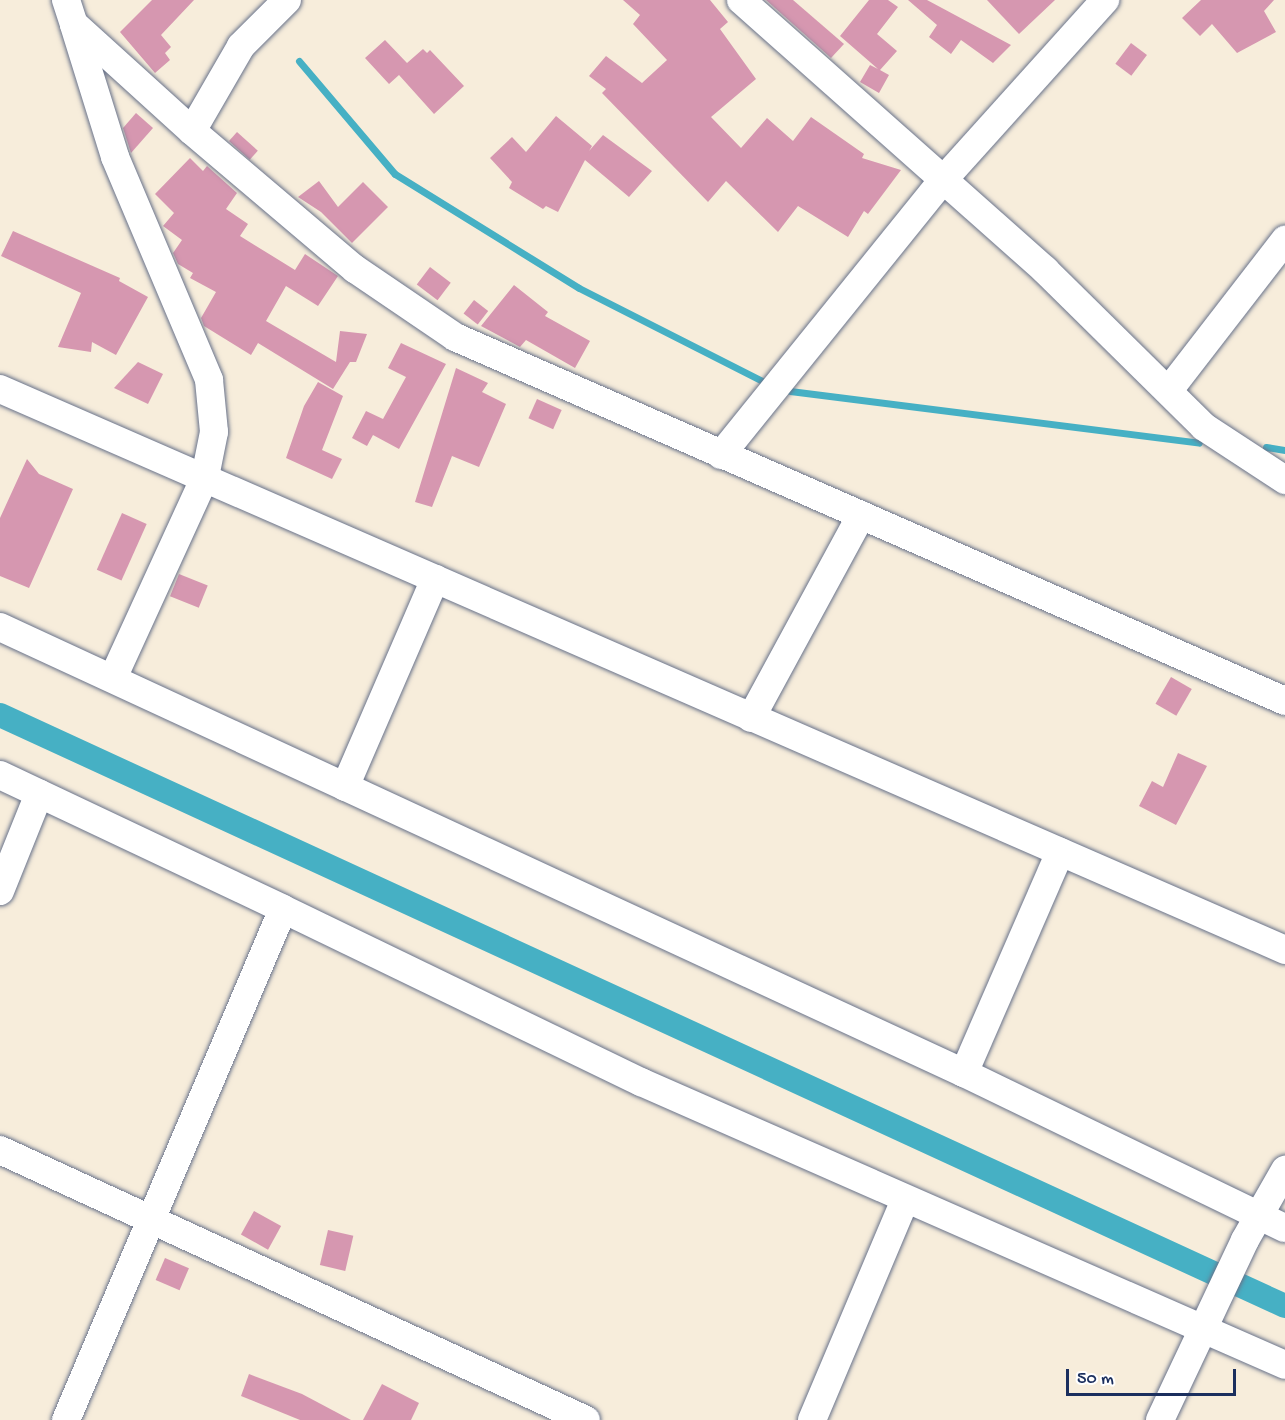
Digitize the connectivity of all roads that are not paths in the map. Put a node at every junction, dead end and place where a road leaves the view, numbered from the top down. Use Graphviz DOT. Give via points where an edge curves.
graph roads {
  1 [pos="288,0"];
  2 [pos="741,0"];
  3 [pos="1105,0"];
  4 [pos="70,12"];
  5 [pos="192,131"];
  6 [pos="944,179"];
  7 [pos="1285,240"];
  8 [pos="0,389"];
  9 [pos="1169,390"];
  10 [pos="721,455"];
  11 [pos="205,477"];
  12 [pos="1285,480"];
  13 [pos="861,515"];
  14 [pos="435,579"];
  15 [pos="0,627"];
  16 [pos="113,678"];
  17 [pos="1285,701"];
  18 [pos="751,718"];
  19 [pos="0,775"];
  20 [pos="345,787"];
  21 [pos="39,794"];
  22 [pos="1060,852"];
  23 [pos="0,891"];
  24 [pos="283,909"];
  25 [pos="1285,950"];
  26 [pos="964,1073"];
  27 [pos="0,1150"];
  28 [pos="1285,1170"];
  29 [pos="905,1200"];
  30 [pos="1258,1215"];
  31 [pos="153,1218"];
  32 [pos="1285,1228"];
  33 [pos="1202,1327"];
  34 [pos="1285,1365"];
  35 [pos="66,1420"];
  36 [pos="586,1420"];
  37 [pos="812,1420"];
  38 [pos="1160,1420"];
  1 -- 5 [label="street" via="241,46"];
  2 -- 6 [label="street"];
  3 -- 6 [label="street"];
  4 -- 5 [label="street"];
  4 -- 11 [label="street" via="115,157 209,380 214,432"];
  5 -- 10 [label="street" via="356,269 455,337"];
  6 -- 9 [label="street"];
  6 -- 10 [label="street"];
  7 -- 9 [label="street"];
  8 -- 11 [label="street"];
  9 -- 12 [label="street" via="1204,427"];
  10 -- 13 [label="street"];
  11 -- 14 [label="street"];
  11 -- 16 [label="street"];
  13 -- 17 [label="street"];
  13 -- 18 [label="street"];
  14 -- 18 [label="street"];
  14 -- 20 [label="street"];
  15 -- 16 [label="street"];
  16 -- 20 [label="street"];
  18 -- 22 [label="street"];
  19 -- 21 [label="street"];
  20 -- 26 [label="street"];
  21 -- 23 [label="street"];
  21 -- 24 [label="street"];
  22 -- 25 [label="street"];
  22 -- 26 [label="street"];
  24 -- 29 [label="street" via="641,1082"];
  24 -- 31 [label="street"];
  26 -- 30 [label="street"];
  27 -- 31 [label="street"];
  28 -- 30 [label="street"];
  29 -- 33 [label="street"];
  29 -- 37 [label="street"];
  30 -- 32 [label="street"];
  30 -- 33 [label="street"];
  31 -- 35 [label="street"];
  31 -- 36 [label="street"];
  33 -- 34 [label="street"];
  33 -- 38 [label="street"];
}
